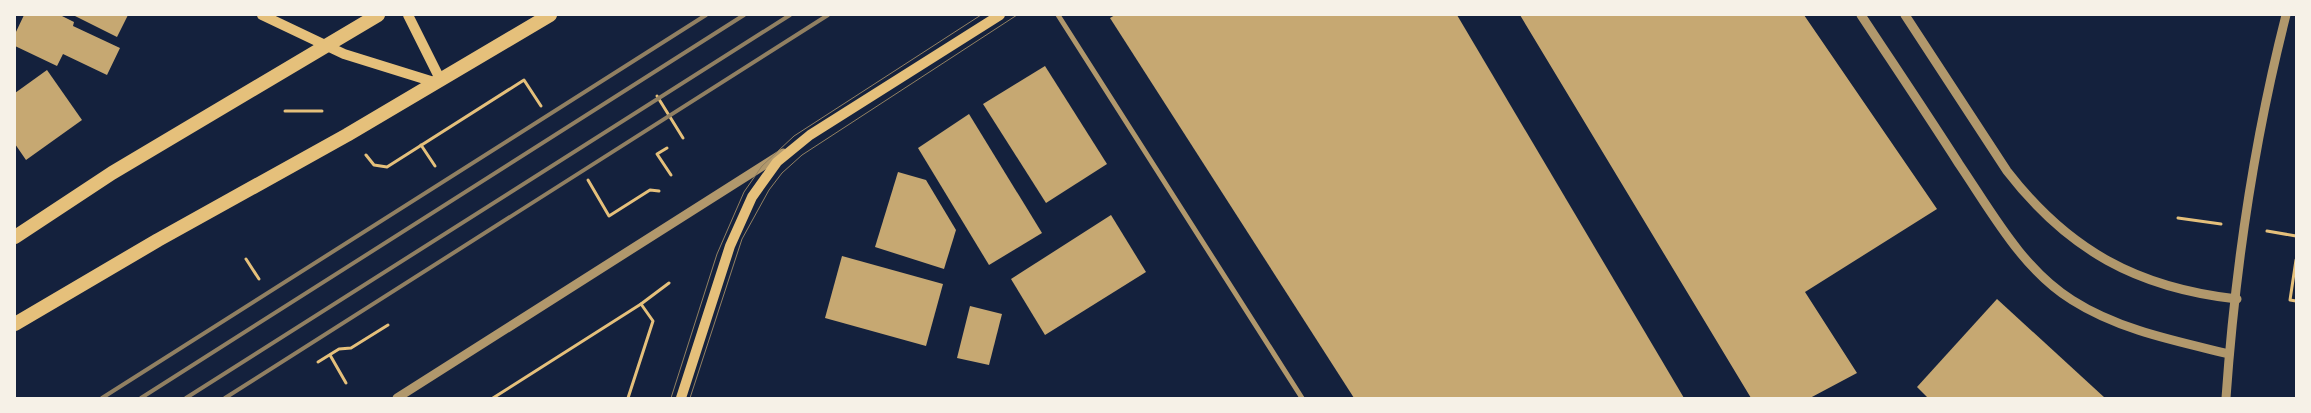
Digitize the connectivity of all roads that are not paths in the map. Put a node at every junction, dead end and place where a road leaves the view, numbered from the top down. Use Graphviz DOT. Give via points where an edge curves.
graph roads {
  1 [pos="262,15"];
  2 [pos="378,15"];
  3 [pos="408,15"];
  4 [pos="550,15"];
  5 [pos="1000,15"];
  6 [pos="1058,15"];
  7 [pos="1861,15"];
  8 [pos="1905,15"];
  9 [pos="2286,15"];
  10 [pos="325,46"];
  11 [pos="437,81"];
  12 [pos="810,136"];
  13 [pos="15,237"];
  14 [pos="2237,298"];
  15 [pos="15,324"];
  16 [pos="2229,354"];
  17 [pos="397,398"];
  18 [pos="681,398"];
  19 [pos="1302,398"];
  20 [pos="2226,398"];
  1 -- 10 [label="main road"];
  2 -- 10 [label="highway"];
  3 -- 11 [label="main road"];
  4 -- 11 [label="highway"];
  5 -- 12 [label="main road"];
  6 -- 19 [label="street"];
  7 -- 16 [label="street" via="2004,230 2056,288 2086,309 2120,323 2162,338"];
  8 -- 14 [label="street" via="2006,171 2048,218 2080,244 2137,277 2205,294"];
  9 -- 14 [label="street" via="2260,134"];
  10 -- 11 [label="main road"];
  10 -- 13 [label="highway" via="112,173"];
  11 -- 15 [label="highway"];
  12 -- 17 [label="street"];
  12 -- 18 [label="main road" via="777,162 742,216 722,267"];
  14 -- 16 [label="street"];
  16 -- 20 [label="street"];
}
